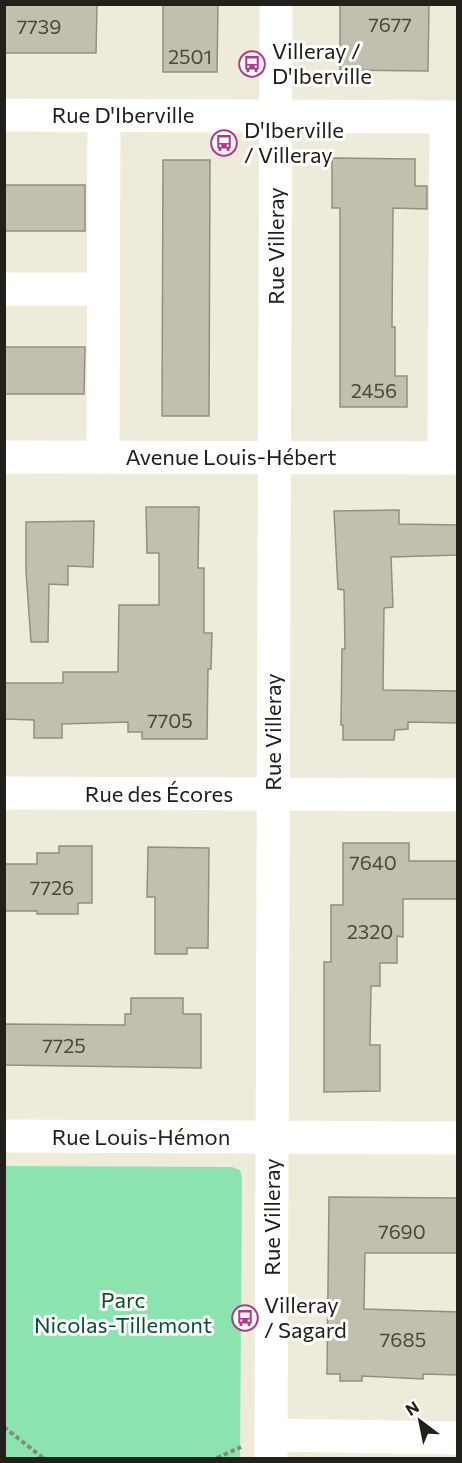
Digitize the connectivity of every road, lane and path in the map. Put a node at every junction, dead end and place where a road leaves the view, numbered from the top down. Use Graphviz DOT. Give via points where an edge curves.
graph roads {
  1 [pos="276,4"];
  2 [pos="4,115"];
  3 [pos="104,116"];
  4 [pos="276,116"];
  5 [pos="452,117"];
  6 [pos="4,289"];
  7 [pos="104,289"];
  8 [pos="4,457"];
  9 [pos="103,457"];
  10 [pos="275,458"];
  11 [pos="451,458"];
  12 [pos="4,793"];
  13 [pos="273,794"];
  14 [pos="458,795"];
  15 [pos="4,1136"];
  16 [pos="272,1137"];
  17 [pos="458,1138"];
  18 [pos="4,1427"];
  19 [pos="446,1445"];
  20 [pos="262,1446"];
  21 [pos="43,1458"];
  22 [pos="217,1458"];
  1 -- 4 [label="street, Rue Villeray"];
  2 -- 3 [label="street, Rue D'Iberville"];
  3 -- 4 [label="street, Rue D'Iberville"];
  3 -- 7 [label="street"];
  4 -- 5 [label="street, Rue D'Iberville"];
  4 -- 10 [label="street, Rue Villeray"];
  5 -- 11 [label="street"];
  6 -- 7 [label="street"];
  7 -- 9 [label="street"];
  8 -- 9 [label="street, Avenue Louis-Hébert"];
  9 -- 10 [label="street, Avenue Louis-Hébert"];
  10 -- 11 [label="street, Avenue Louis-Hébert"];
  10 -- 13 [label="street, Rue Villeray"];
  12 -- 13 [label="street, Rue des Écores"];
  13 -- 14 [label="street, Rue des Écores"];
  13 -- 16 [label="street, Rue Villeray"];
  15 -- 16 [label="street, Rue Louis-Hémon"];
  16 -- 17 [label="street, Rue Louis-Hémon"];
  16 -- 20 [label="street, Rue Villeray"];
  18 -- 21 [label="path"];
  19 -- 20 [label="street"];
  20 -- 22 [label="path"];
}
